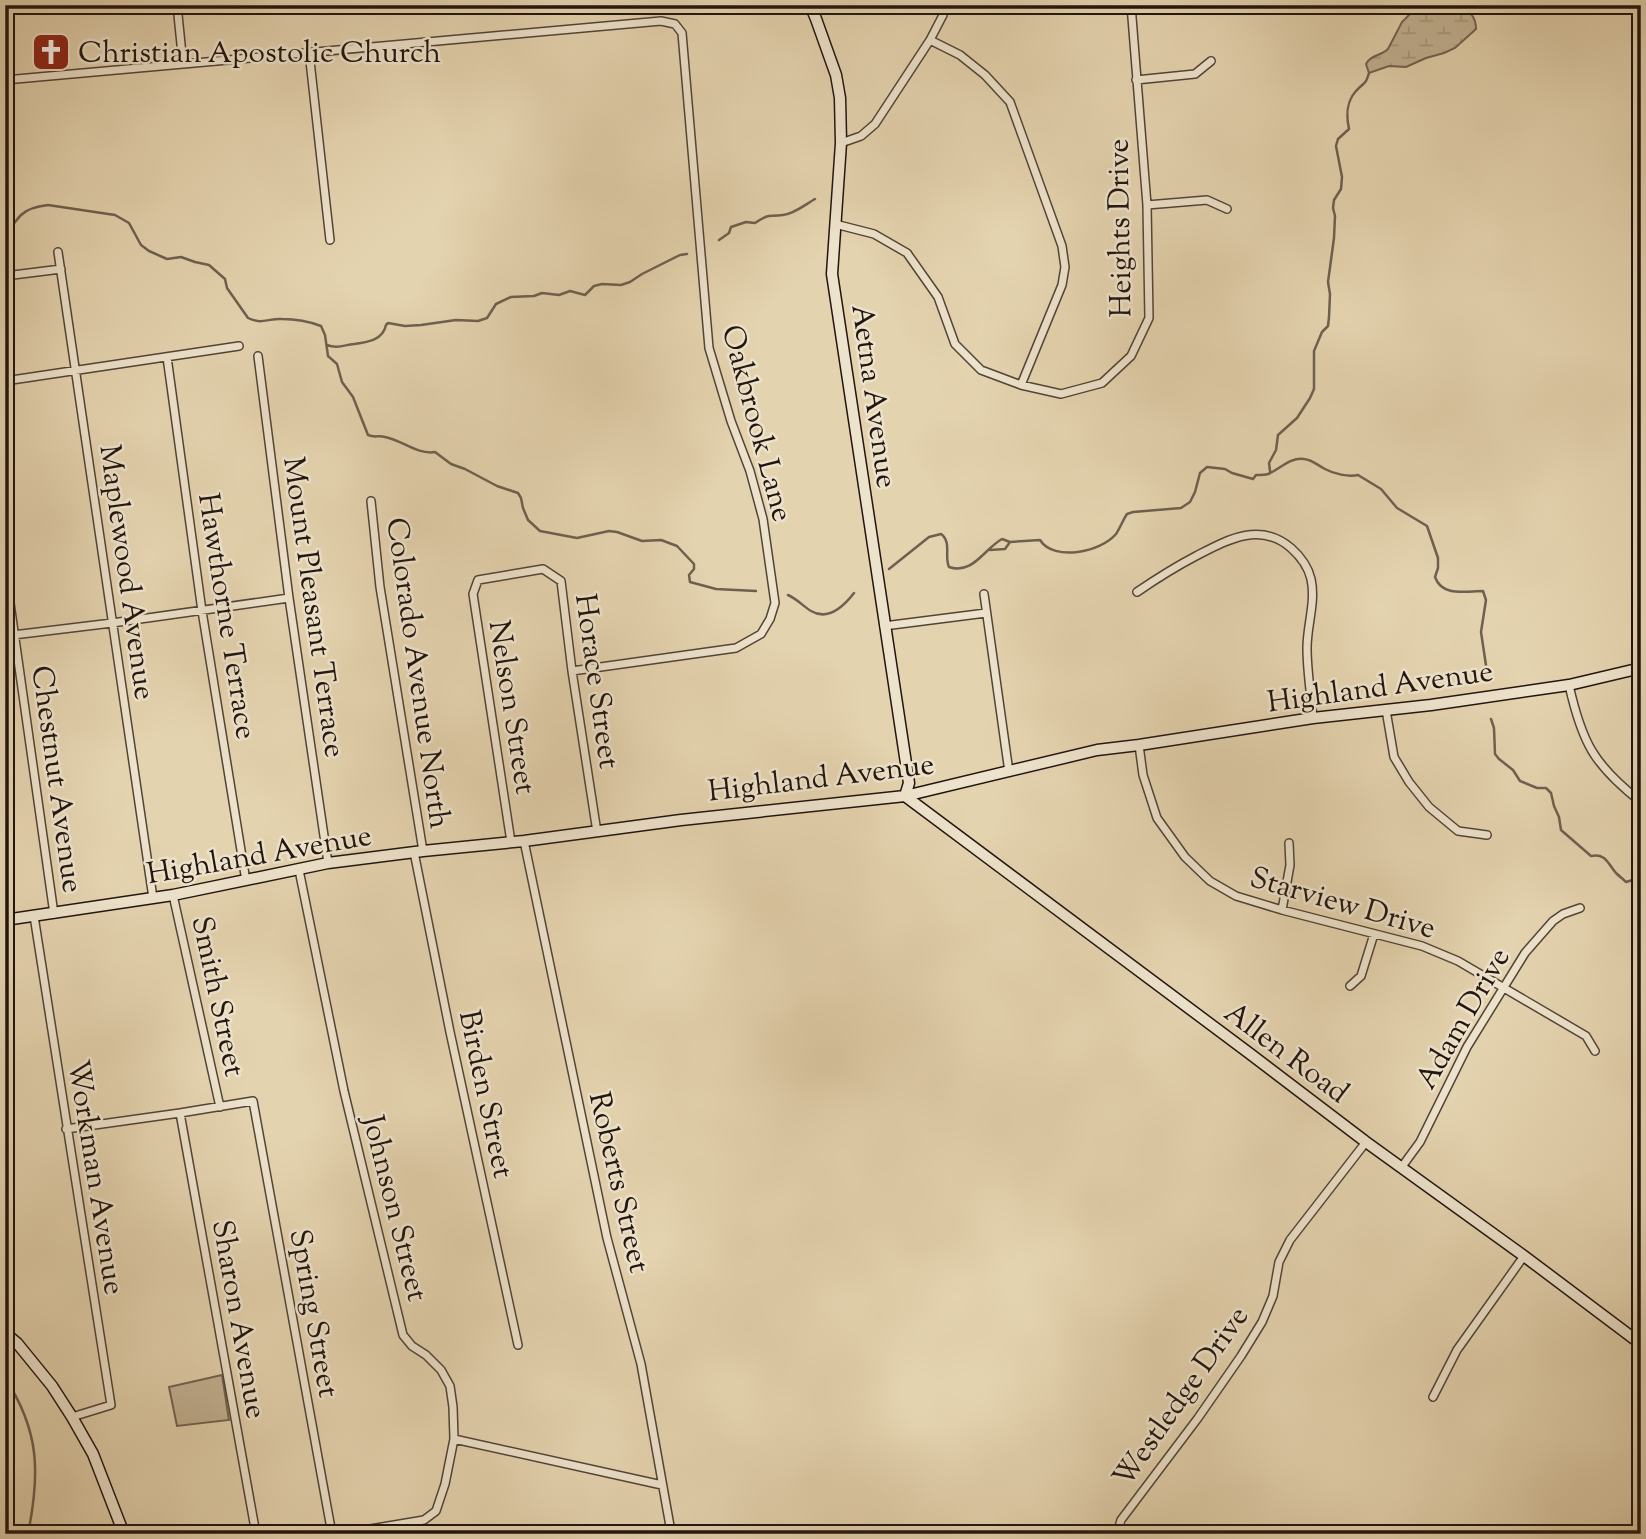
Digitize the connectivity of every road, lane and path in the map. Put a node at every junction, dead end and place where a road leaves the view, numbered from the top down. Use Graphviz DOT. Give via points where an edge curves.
graph roads {
  1 [pos="177,5"];
  2 [pos="810,5"];
  3 [pos="942,5"];
  4 [pos="1131,5"];
  5 [pos="930,40"];
  6 [pos="309,52"];
  7 [pos="1210,61"];
  8 [pos="183,64"];
  9 [pos="5,80"];
  10 [pos="1136,80"];
  11 [pos="841,143"];
  12 [pos="1147,205"];
  13 [pos="1227,209"];
  14 [pos="835,224"];
  15 [pos="330,240"];
  16 [pos="58,252"];
  17 [pos="61,269"];
  18 [pos="5,276"];
  19 [pos="239,346"];
  20 [pos="167,356"];
  21 [pos="258,356"];
  22 [pos="75,370"];
  23 [pos="5,382"];
  24 [pos="1021,385"];
  25 [pos="371,502"];
  26 [pos="5,568"];
  27 [pos="478,580"];
  28 [pos="1137,592"];
  29 [pos="984,594"];
  30 [pos="289,598"];
  31 [pos="202,611"];
  32 [pos="986,613"];
  33 [pos="112,623"];
  34 [pos="884,626"];
  35 [pos="15,635"];
  36 [pos="5,636"];
  37 [pos="1641,668"];
  38 [pos="572,671"];
  39 [pos="1569,685"];
  40 [pos="1386,710"];
  41 [pos="1313,718"];
  42 [pos="1139,745"];
  43 [pos="1009,772"];
  44 [pos="905,796"];
  45 [pos="1641,802"];
  46 [pos="597,832"];
  47 [pos="1487,835"];
  48 [pos="524,841"];
  49 [pos="511,842"];
  50 [pos="1289,843"];
  51 [pos="418,851"];
  52 [pos="328,863"];
  53 [pos="299,870"];
  54 [pos="246,881"];
  55 [pos="173,895"];
  56 [pos="153,898"];
  57 [pos="1580,908"];
  58 [pos="1282,910"];
  59 [pos="54,914"];
  60 [pos="34,916"];
  61 [pos="5,920"];
  62 [pos="1374,934"];
  63 [pos="1350,986"];
  64 [pos="1503,987"];
  65 [pos="1595,1051"];
  66 [pos="220,1107"];
  67 [pos="180,1113"];
  68 [pos="66,1129"];
  69 [pos="1366,1142"];
  70 [pos="1401,1168"];
  71 [pos="1524,1256"];
  72 [pos="5,1333"];
  73 [pos="1641,1344"];
  74 [pos="519,1345"];
  75 [pos="1433,1397"];
  76 [pos="72,1417"];
  77 [pos="454,1440"];
  78 [pos="662,1485"];
  79 [pos="124,1534"];
  80 [pos="256,1534"];
  81 [pos="332,1534"];
  82 [pos="340,1534"];
  83 [pos="669,1534"];
  84 [pos="1117,1534"];
  1 -- 8 [label="street"];
  2 -- 11 [label="street, Aetna Avenue" via="836,75"];
  3 -- 5 [label="street" via="943,15"];
  4 -- 10 [label="street, Heights Drive"];
  5 -- 11 [label="street" via="875,124 861,136"];
  5 -- 24 [label="street" via="960,55 1010,102 1062,246 1062,285"];
  6 -- 8 [label="street"];
  6 -- 15 [label="street"];
  6 -- 38 [label="street, Oakbrook Lane" via="661,21 676,24 682,33 709,348 763,519 775,603 761,634 736,648"];
  7 -- 10 [label="street" via="1195,74"];
  8 -- 9 [label="street"];
  10 -- 12 [label="street, Heights Drive"];
  11 -- 14 [label="street, Aetna Avenue"];
  12 -- 13 [label="street" via="1207,200"];
  12 -- 24 [label="street, Heights Drive" via="1149,318 1131,356 1102,383 1061,394"];
  14 -- 24 [label="street, Heights Drive" via="874,234 907,253 938,297 955,344 981,370"];
  14 -- 34 [label="street, Aetna Avenue" via="832,274"];
  16 -- 17 [label="street, Maplewood Avenue"];
  17 -- 18 [label="street"];
  17 -- 22 [label="street, Maplewood Avenue"];
  19 -- 20 [label="street"];
  20 -- 22 [label="street"];
  20 -- 31 [label="street, Hawthorne Terrace"];
  21 -- 30 [label="street, Mount Pleasant Terrace"];
  22 -- 23 [label="street"];
  22 -- 33 [label="street, Maplewood Avenue"];
  25 -- 51 [label="street, Colorado Avenue North"];
  26 -- 35 [label="street, Chestnut Avenue"];
  27 -- 38 [label="street, Horace Street" via="543,569 561,581"];
  27 -- 49 [label="street, Nelson Street" via="473,594"];
  28 -- 41 [label="street" via="1168,570 1232,538 1258,534 1288,545 1311,578 1307,647"];
  29 -- 32 [label="street"];
  30 -- 31 [label="street"];
  30 -- 52 [label="street, Mount Pleasant Terrace"];
  31 -- 33 [label="street"];
  31 -- 54 [label="street, Hawthorne Terrace"];
  32 -- 34 [label="street"];
  32 -- 43 [label="street"];
  33 -- 35 [label="street"];
  33 -- 56 [label="street, Maplewood Avenue"];
  34 -- 44 [label="street, Aetna Avenue" via="909,783"];
  35 -- 36 [label="street"];
  35 -- 59 [label="street, Chestnut Avenue"];
  37 -- 39 [label="street, Highland Avenue"];
  38 -- 46 [label="street, Horace Street"];
  39 -- 40 [label="street, Highland Avenue"];
  39 -- 45 [label="street" via="1584,739 1596,759"];
  40 -- 41 [label="street, Highland Avenue"];
  40 -- 47 [label="street" via="1394,757 1422,799 1458,831"];
  41 -- 42 [label="street, Highland Avenue"];
  42 -- 43 [label="street, Highland Avenue" via="1097,750"];
  42 -- 58 [label="street, Starview Drive" via="1157,818 1185,857 1210,881 1236,896"];
  43 -- 44 [label="street, Highland Avenue"];
  44 -- 46 [label="street, Highland Avenue"];
  44 -- 69 [label="street, Allen Road"];
  46 -- 48 [label="street, Highland Avenue"];
  48 -- 49 [label="street, Highland Avenue"];
  48 -- 78 [label="street, Roberts Street" via="607,1238 641,1364"];
  49 -- 51 [label="street, Highland Avenue"];
  50 -- 58 [label="street"];
  51 -- 52 [label="street, Highland Avenue"];
  51 -- 74 [label="street, Birden Street" via="450,1032"];
  52 -- 53 [label="street, Highland Avenue"];
  53 -- 54 [label="street, Highland Avenue"];
  53 -- 77 [label="street, Johnson Street" via="344,1091 403,1335 441,1370 450,1386"];
  54 -- 55 [label="street, Highland Avenue"];
  55 -- 56 [label="street, Highland Avenue"];
  55 -- 66 [label="street, Smith Street"];
  56 -- 59 [label="street, Highland Avenue"];
  57 -- 64 [label="street, Adam Drive" via="1553,921"];
  58 -- 62 [label="street, Starview Drive"];
  59 -- 60 [label="street, Highland Avenue"];
  60 -- 61 [label="street, Highland Avenue"];
  60 -- 68 [label="street, Workman Avenue"];
  62 -- 63 [label="street" via="1361,976"];
  62 -- 64 [label="street, Starview Drive" via="1422,946"];
  64 -- 65 [label="street, Starview Drive" via="1586,1036"];
  64 -- 70 [label="street, Adam Drive" via="1420,1142"];
  66 -- 67 [label="street"];
  66 -- 81 [label="street, Spring Street" via="253,1101"];
  67 -- 68 [label="street"];
  67 -- 80 [label="street, Sharon Avenue"];
  68 -- 76 [label="street, Workman Avenue" via="111,1405"];
  69 -- 70 [label="street, Allen Road"];
  69 -- 84 [label="street, Westledge Drive" via="1290,1240 1262,1322 1198,1418 1121,1520"];
  70 -- 71 [label="street, Allen Road"];
  71 -- 73 [label="street, Allen Road"];
  71 -- 75 [label="street" via="1457,1350"];
  72 -- 76 [label="street" via="52,1386"];
  76 -- 79 [label="street" via="93,1454"];
  77 -- 78 [label="street"];
  77 -- 82 [label="street, Johnson Street" via="436,1511 424,1520"];
  78 -- 83 [label="street, Roberts Street"];
}
